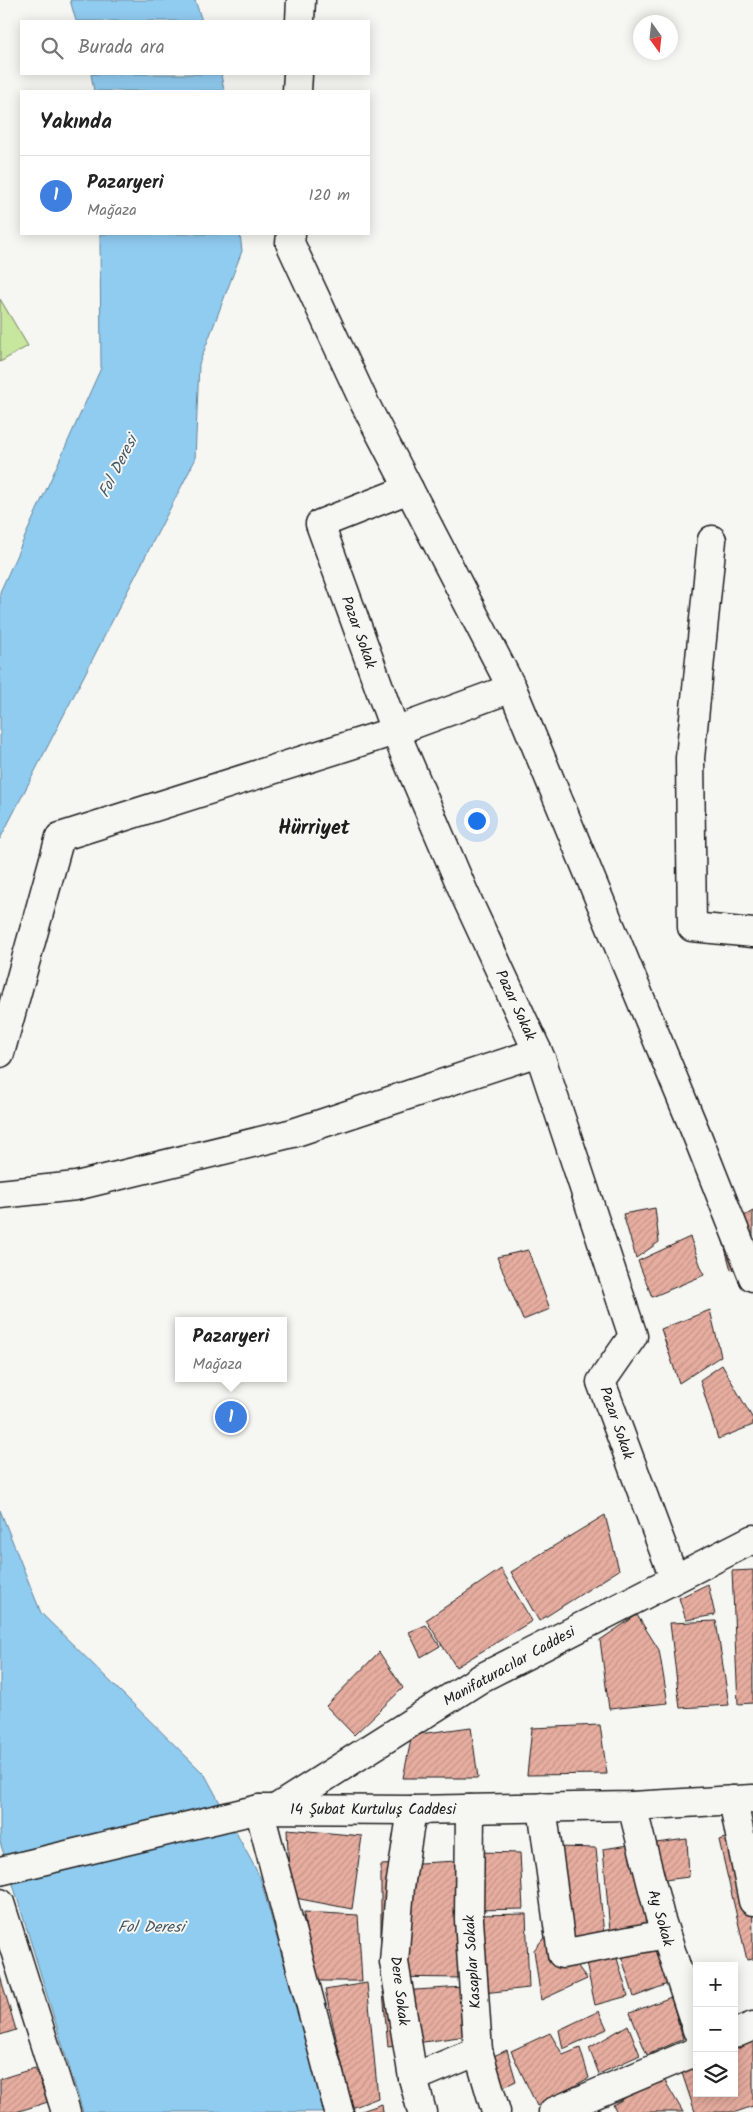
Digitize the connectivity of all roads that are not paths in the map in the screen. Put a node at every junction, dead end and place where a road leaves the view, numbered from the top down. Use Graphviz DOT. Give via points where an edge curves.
graph roads {
  1 [pos="301,0"];
  2 [pos="300,20"];
  3 [pos="298,75"];
  4 [pos="297,90"];
  5 [pos="290,235"];
  6 [pos="409,489"];
  7 [pos="712,540"];
  8 [pos="512,688"];
  9 [pos="395,731"];
  10 [pos="753,933"];
  11 [pos="538,1052"];
  12 [pos="0,1053"];
  13 [pos="0,1194"];
  14 [pos="753,1276"];
  15 [pos="753,1539"];
  16 [pos="674,1578"];
  17 [pos="743,1800"];
  18 [pos="632,1806"];
  19 [pos="542,1807"];
  20 [pos="470,1808"];
  21 [pos="267,1809"];
  22 [pos="412,1810"];
  23 [pos="3,1870"];
  24 [pos="753,1901"];
  25 [pos="0,1903"];
  26 [pos="665,1934"];
  27 [pos="693,2018"];
  28 [pos="753,2026"];
  29 [pos="738,2032"];
  30 [pos="478,2052"];
  31 [pos="695,2052"];
  32 [pos="412,2078"];
  33 [pos="602,2103"];
  34 [pos="66,2112"];
  35 [pos="340,2112"];
  36 [pos="422,2112"];
  37 [pos="496,2112"];
  38 [pos="553,2112"];
  1 -- 2 [label="street"];
  3 -- 4 [label="street"];
  5 -- 6 [label="street" via="298,261"];
  6 -- 8 [label="street"];
  6 -- 9 [label="street, Pazar Sokak" via="320,524"];
  7 -- 10 [label="street" via="690,758 692,927"];
  8 -- 9 [label="street"];
  8 -- 14 [label="street"];
  9 -- 11 [label="street, Pazar Sokak"];
  9 -- 12 [label="street" via="60,837"];
  11 -- 13 [label="street" via="293,1133 76,1186"];
  11 -- 16 [label="street, Pazar Sokak" via="633,1336 601,1382"];
  15 -- 16 [label="street, Manifaturacılar Caddesi"];
  16 -- 21 [label="street, Manifaturacılar Caddesi" via="483,1677"];
  17 -- 18 [label="street, 14 Şubat Kurtuluş Caddesi"];
  17 -- 24 [label="street"];
  18 -- 19 [label="street, 14 Şubat Kurtuluş Caddesi"];
  18 -- 26 [label="street, Ay Sokak"];
  19 -- 20 [label="street, 14 Şubat Kurtuluş Caddesi"];
  19 -- 26 [label="street" via="562,1954"];
  20 -- 22 [label="street, 14 Şubat Kurtuluş Caddesi"];
  20 -- 30 [label="street, Kasaplar Sokak" via="469,1920"];
  21 -- 22 [label="street, 14 Şubat Kurtuluş Caddesi"];
  21 -- 23 [label="street, 14 Şubat Kurtuluş Caddesi"];
  21 -- 35 [label="street"];
  22 -- 32 [label="street, Dere Sokak" via="400,1887 394,1962"];
  25 -- 34 [label="street"];
  26 -- 27 [label="street, Ay Sokak"];
  28 -- 29 [label="street"];
  30 -- 32 [label="street"];
  30 -- 37 [label="street, Kasaplar Sokak"];
  31 -- 33 [label="street"];
  32 -- 36 [label="street, Dere Sokak"];
  33 -- 38 [label="street"];
}
